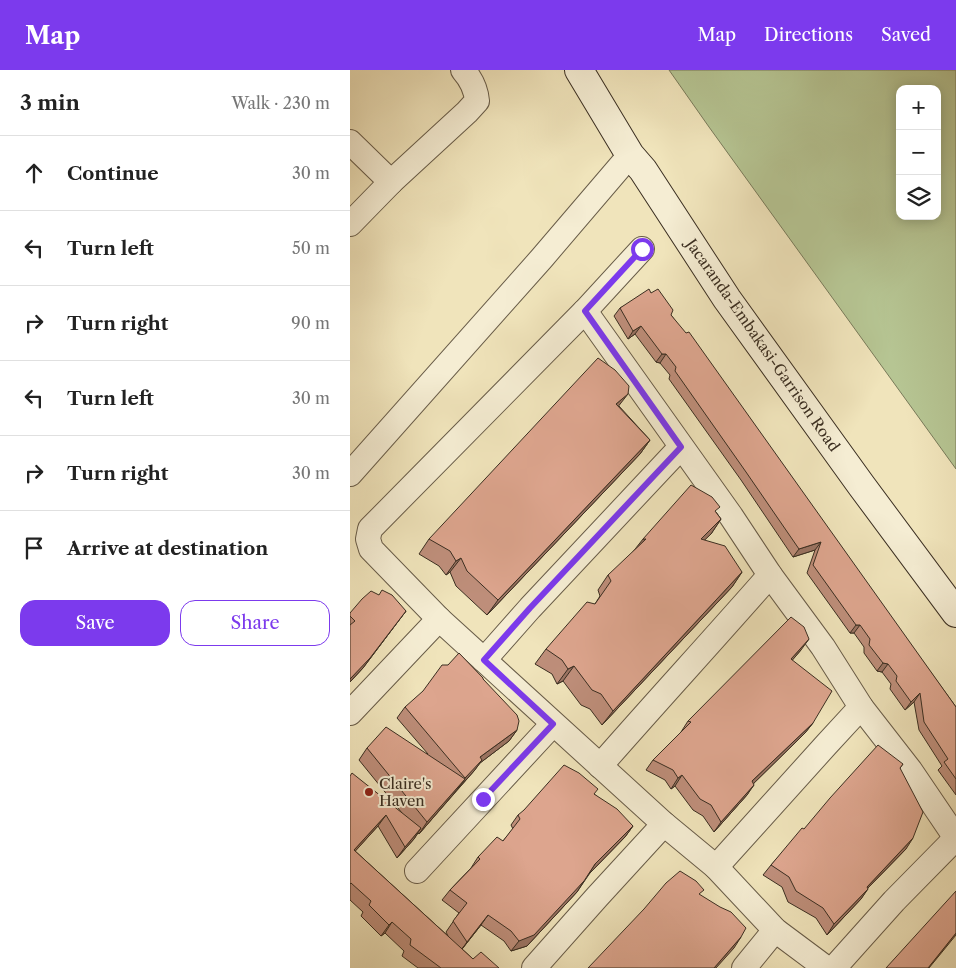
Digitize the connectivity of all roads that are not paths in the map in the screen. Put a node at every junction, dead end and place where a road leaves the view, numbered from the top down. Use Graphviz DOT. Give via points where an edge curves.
graph roads {
  1 [pos="463,70"];
  2 [pos="579,70"];
  3 [pos="350,142"];
  4 [pos="630,155"];
  5 [pos="391,182"];
  6 [pos="350,224"];
  7 [pos="642,249"];
  8 [pos="585,311"];
  9 [pos="681,447"];
  10 [pos="350,474"];
  11 [pos="770,575"];
  12 [pos="956,613"];
  13 [pos="439,619"];
  14 [pos="484,660"];
  15 [pos="861,707"];
  16 [pos="350,713"];
  17 [pos="553,724"];
  18 [pos="600,766"];
  19 [pos="664,824"];
  20 [pos="956,838"];
  21 [pos="716,867"];
  22 [pos="417,871"];
  23 [pos="775,930"];
  24 [pos="534,968"];
  25 [pos="744,968"];
  26 [pos="826,968"];
  27 [pos="834,968"];
  1 -- 5 [label="street" via="471,79 477,101"];
  2 -- 4 [label="street, Jacaranda-Embakasi-Garrison Road"];
  3 -- 5 [label="street"];
  4 -- 10 [label="street"];
  4 -- 12 [label="street, Jacaranda-Embakasi-Garrison Road" via="739,315"];
  5 -- 6 [label="street"];
  7 -- 8 [label="street"];
  8 -- 9 [label="street"];
  8 -- 13 [label="street" via="370,529 371,549"];
  9 -- 11 [label="street"];
  9 -- 14 [label="street"];
  11 -- 15 [label="street" via="823,647"];
  11 -- 18 [label="street"];
  13 -- 14 [label="street"];
  13 -- 16 [label="street"];
  14 -- 17 [label="street"];
  15 -- 20 [label="street" via="910,770"];
  15 -- 21 [label="street"];
  17 -- 18 [label="street"];
  17 -- 22 [label="street"];
  18 -- 19 [label="street"];
  19 -- 21 [label="street"];
  19 -- 24 [label="street"];
  20 -- 27 [label="street"];
  21 -- 23 [label="street"];
  23 -- 25 [label="street"];
  23 -- 26 [label="street"];
}
